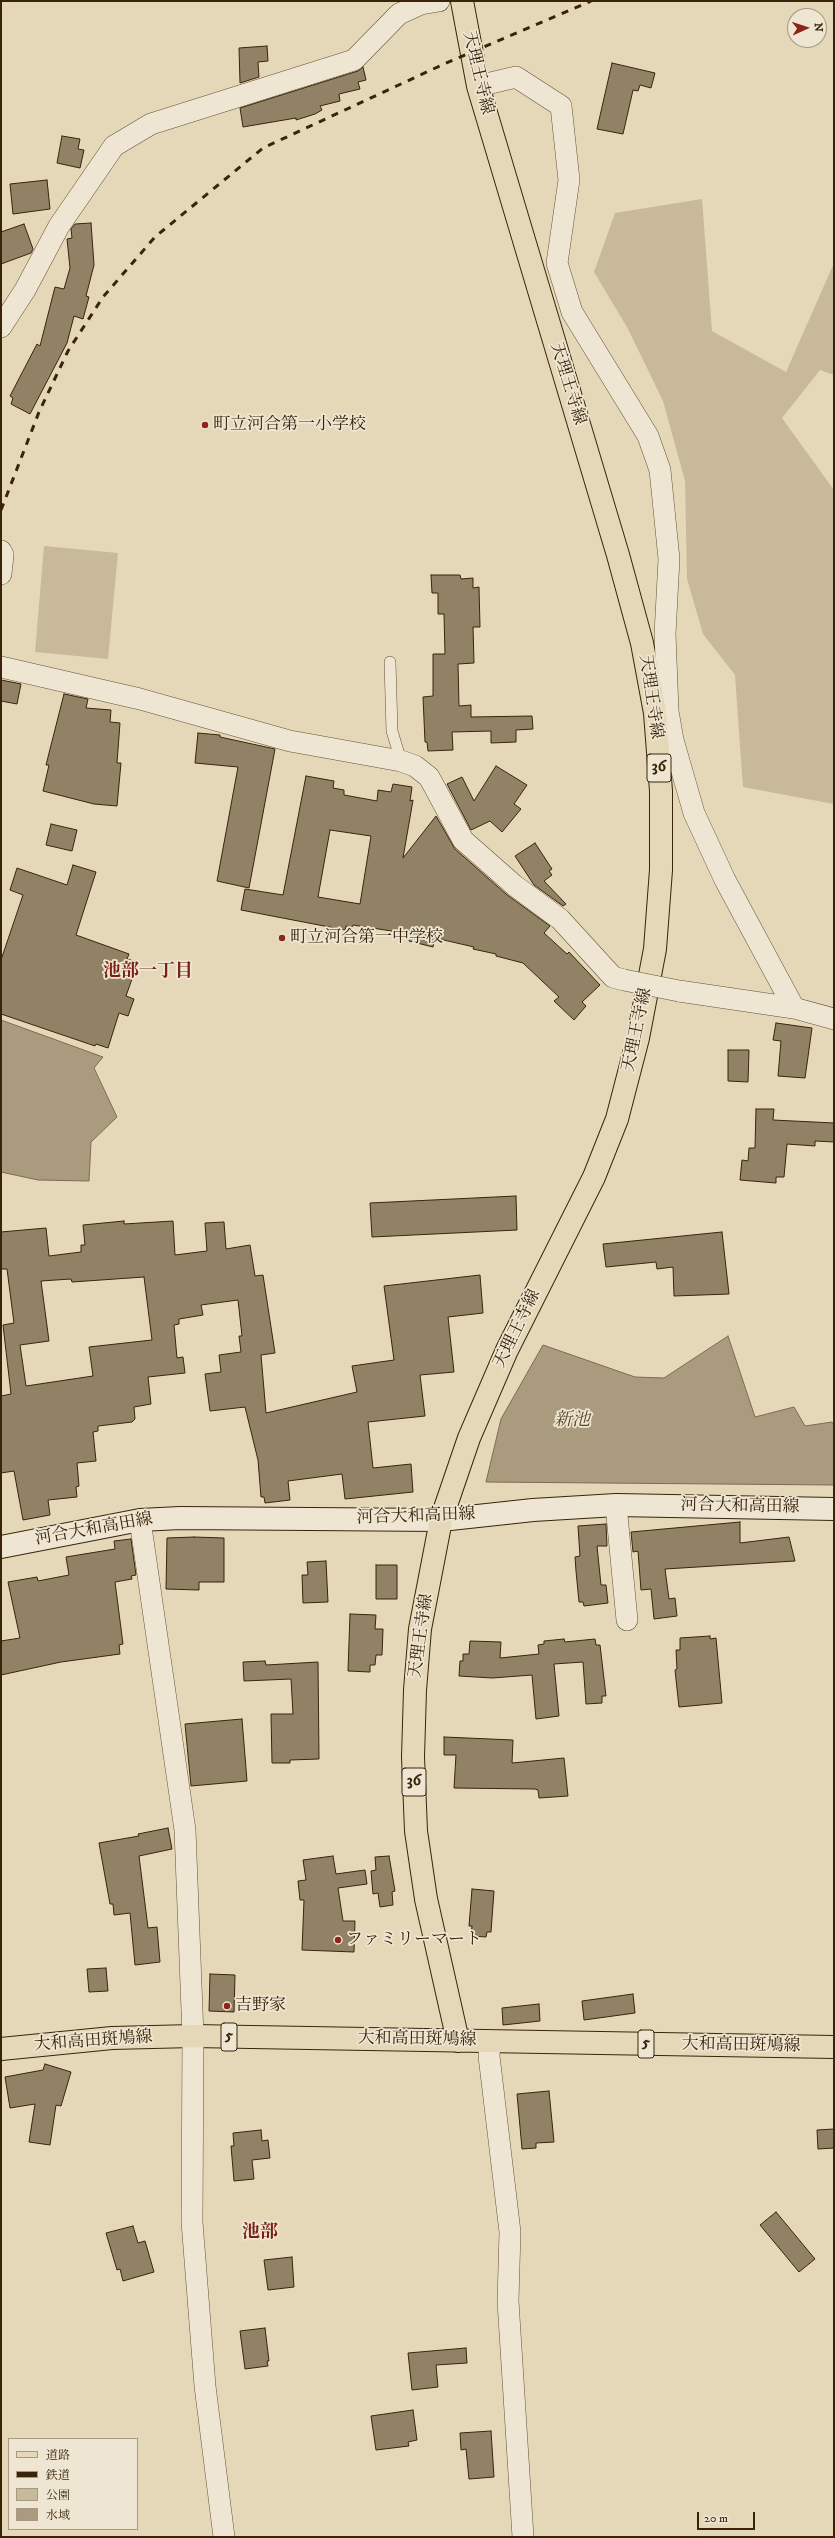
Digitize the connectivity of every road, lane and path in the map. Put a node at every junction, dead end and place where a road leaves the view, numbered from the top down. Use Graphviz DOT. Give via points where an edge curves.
graph roads {
  1 [pos="439,1"];
  2 [pos="462,1"];
  3 [pos="478,86"];
  4 [pos="1,327"];
  5 [pos="1,551"];
  6 [pos="1,574"];
  7 [pos="390,662"];
  8 [pos="1,667"];
  9 [pos="401,761"];
  10 [pos="794,1008"];
  11 [pos="834,1020"];
  12 [pos="616,1505"];
  13 [pos="834,1509"];
  14 [pos="140,1520"];
  15 [pos="441,1520"];
  16 [pos="1,1546"];
  17 [pos="627,1620"];
  18 [pos="193,2036"];
  19 [pos="458,2041"];
  20 [pos="490,2042"];
  21 [pos="834,2047"];
  22 [pos="1,2049"];
  23 [pos="224,2537"];
  24 [pos="523,2537"];
  1 -- 4 [label="street" via="421,4 399,14 354,60 151,124 114,146 59,226 25,290"];
  2 -- 3 [label="main road, 天理王寺線 / 36"];
  3 -- 10 [label="street" via="516,77 561,106 569,180 557,263 572,312 648,436 660,470 669,560 665,634 668,711 673,740 694,813 725,880"];
  3 -- 15 [label="main road, 天理王寺線 / 36" via="642,643 654,713 661,791 661,870 655,949 638,1038 617,1119 594,1177 507,1350 469,1438"];
  5 -- 6 [label="street"];
  7 -- 9 [label="lane" via="392,731"];
  8 -- 9 [label="street" via="140,699 290,742"];
  9 -- 10 [label="street, bridge" via="415,766 429,777 463,840 514,885 560,919 613,977 679,991"];
  10 -- 11 [label="street"];
  12 -- 13 [label="main road, 河合大和高田線"];
  12 -- 15 [label="main road, 河合大和高田線" via="533,1510"];
  12 -- 17 [label="street"];
  14 -- 15 [label="main road, 河合大和高田線"];
  14 -- 16 [label="main road, 河合大和高田線"];
  14 -- 18 [label="street" via="185,1830"];
  15 -- 19 [label="main road, 天理王寺線 / 36" via="420,1629 413,1757 416,1831 426,1898"];
  18 -- 19 [label="main road, 大和高田斑鳩線 / 5"];
  18 -- 22 [label="main road, 大和高田斑鳩線 / 5" via="112,2038"];
  18 -- 23 [label="street" via="192,2222 205,2386"];
  19 -- 20 [label="main road, 大和高田斑鳩線 / 5"];
  20 -- 21 [label="main road, 大和高田斑鳩線 / 5"];
  20 -- 24 [label="street" via="489,2056 510,2232 508,2301"];
}
